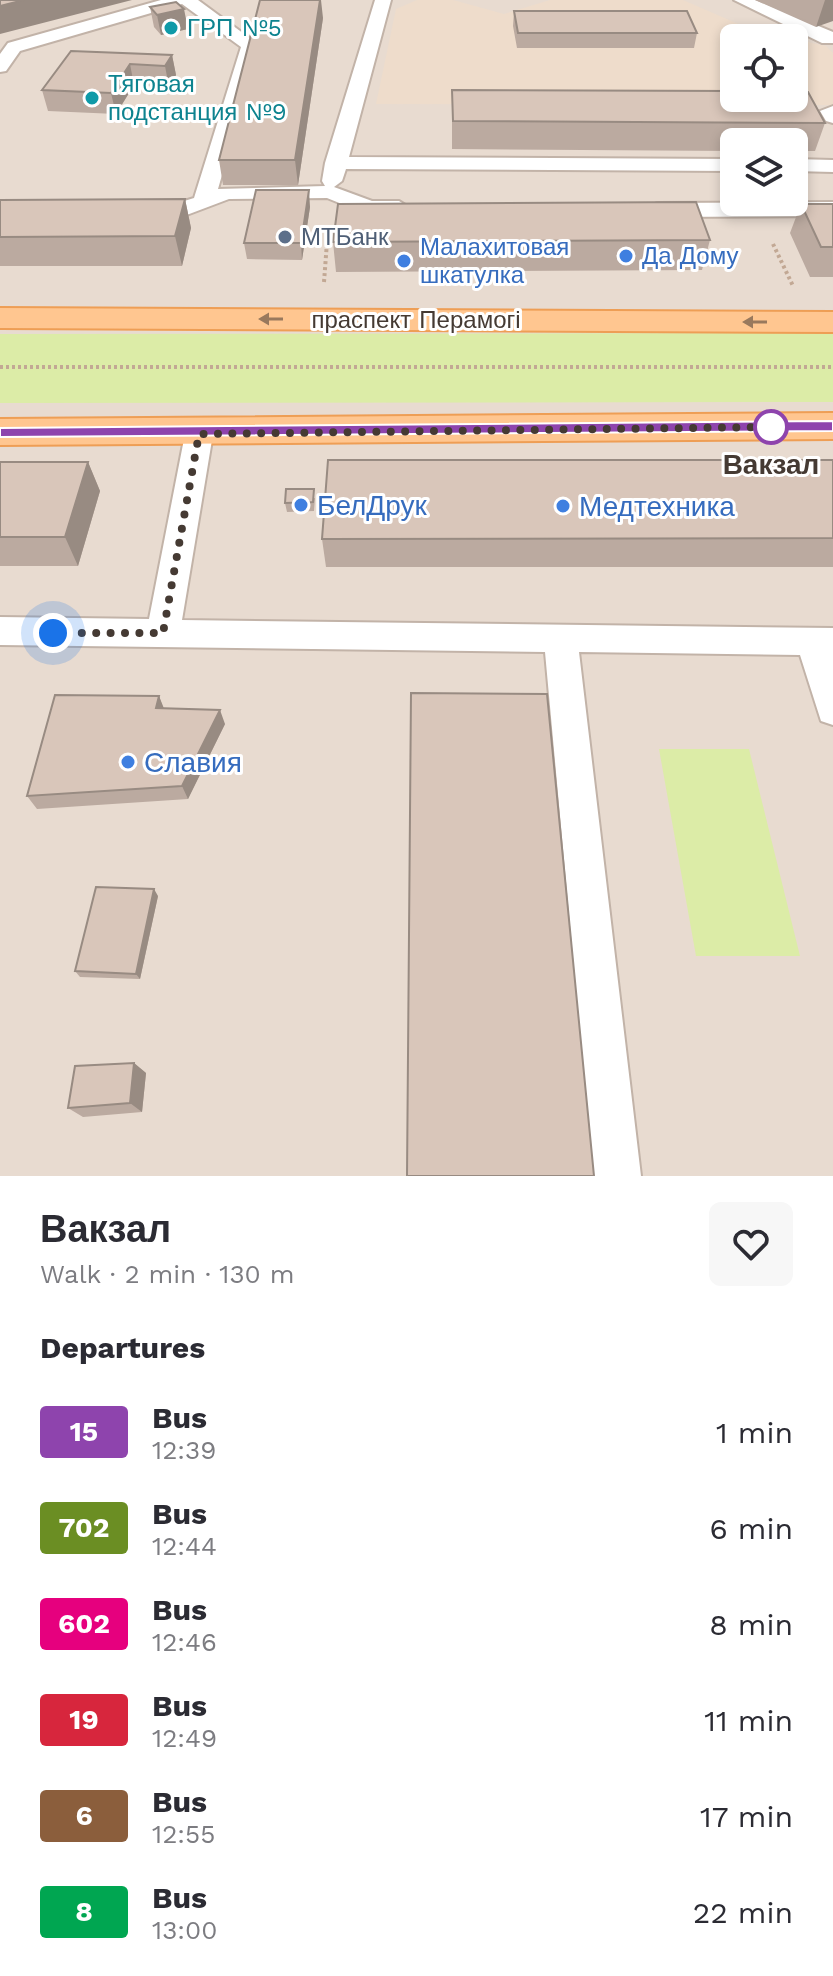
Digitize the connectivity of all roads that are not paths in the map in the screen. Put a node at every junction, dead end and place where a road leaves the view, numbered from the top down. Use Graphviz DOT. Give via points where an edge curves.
graph roads {
  1 [pos="179,0"];
  2 [pos="187,0"];
  3 [pos="383,0"];
  4 [pos="742,0"];
  5 [pos="833,37"];
  6 [pos="0,67"];
  7 [pos="335,163"];
  8 [pos="720,165"];
  9 [pos="808,165"];
  10 [pos="833,166"];
  11 [pos="330,192"];
  12 [pos="204,201"];
  13 [pos="415,208"];
  14 [pos="633,209"];
  15 [pos="833,209"];
  16 [pos="123,210"];
  17 [pos="0,318"];
  18 [pos="833,322"];
  19 [pos="833,426"];
  20 [pos="0,432"];
  21 [pos="199,434"];
  22 [pos="0,631"];
  23 [pos="163,633"];
  24 [pos="561,639"];
  25 [pos="823,642"];
  26 [pos="833,710"];
  27 [pos="617,1176"];
  1 -- 6 [label="lane" via="14,47"];
  2 -- 12 [label="lane" via="250,45"];
  3 -- 7 [label="lane"];
  4 -- 5 [label="lane"];
  7 -- 8 [label="lane"];
  7 -- 11 [label="lane"];
  9 -- 10 [label="lane"];
  11 -- 12 [label="lane" via="226,193"];
  11 -- 13 [label="lane" via="369,208"];
  12 -- 16 [label="lane" via="184,209"];
  14 -- 15 [label="lane"];
  18 -- 17 [label="main road, праспект Перамогі, one-way"];
  19 -- 21 [label="main road"];
  20 -- 21 [label="main road"];
  21 -- 23 [label="lane"];
  22 -- 23 [label="lane"];
  23 -- 24 [label="lane"];
  24 -- 25 [label="lane"];
  24 -- 27 [label="lane"];
  25 -- 26 [label="lane"];
}
